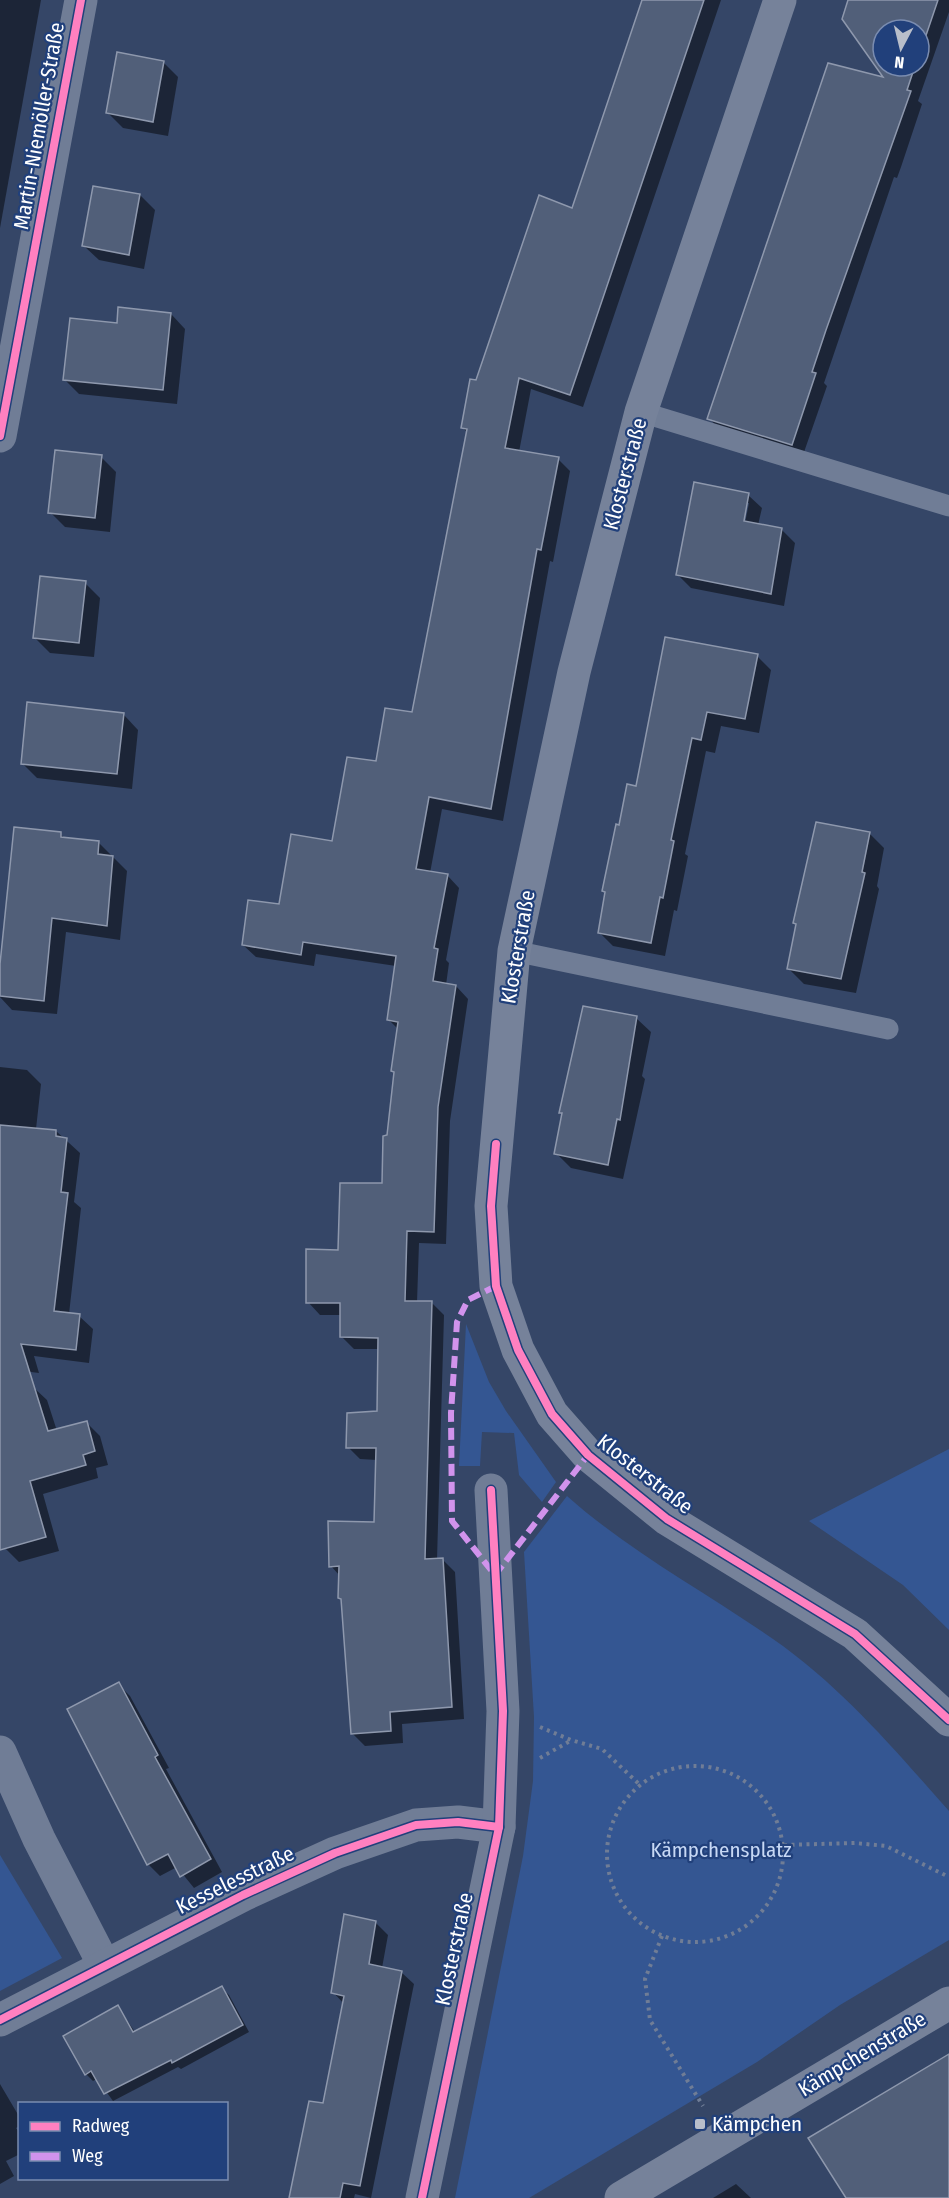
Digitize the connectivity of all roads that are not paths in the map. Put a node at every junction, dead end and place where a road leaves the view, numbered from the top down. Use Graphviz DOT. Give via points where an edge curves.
graph roads {
  1 [pos="81,0"];
  2 [pos="780,0"];
  3 [pos="641,412"];
  4 [pos="0,435"];
  5 [pos="949,506"];
  6 [pos="514,951"];
  7 [pos="888,1029"];
  8 [pos="491,1490"];
  9 [pos="949,1720"];
  10 [pos="0,1752"];
  11 [pos="500,1827"];
  12 [pos="104,1965"];
  13 [pos="949,2003"];
  14 [pos="0,2020"];
  15 [pos="422,2198"];
  16 [pos="621,2198"];
  1 -- 4 [label="street, Martin-Niemöller-Straße"];
  2 -- 3 [label="main road, Klosterstraße"];
  3 -- 5 [label="lane"];
  3 -- 6 [label="main road, Klosterstraße" via="574,672"];
  6 -- 7 [label="lane"];
  6 -- 9 [label="main road, Klosterstraße" via="491,1206 496,1286 518,1350 552,1414 588,1455 667,1519 855,1634"];
  8 -- 11 [label="street, Klosterstraße" via="503,1711"];
  10 -- 12 [label="street" via="39,1839"];
  11 -- 12 [label="street, Kesselesstraße" via="458,1822 416,1825 284,1876"];
  11 -- 15 [label="street, Klosterstraße"];
  12 -- 14 [label="street, Kesselesstraße"];
  13 -- 16 [label="main road, Kämpchenstraße"];
}
